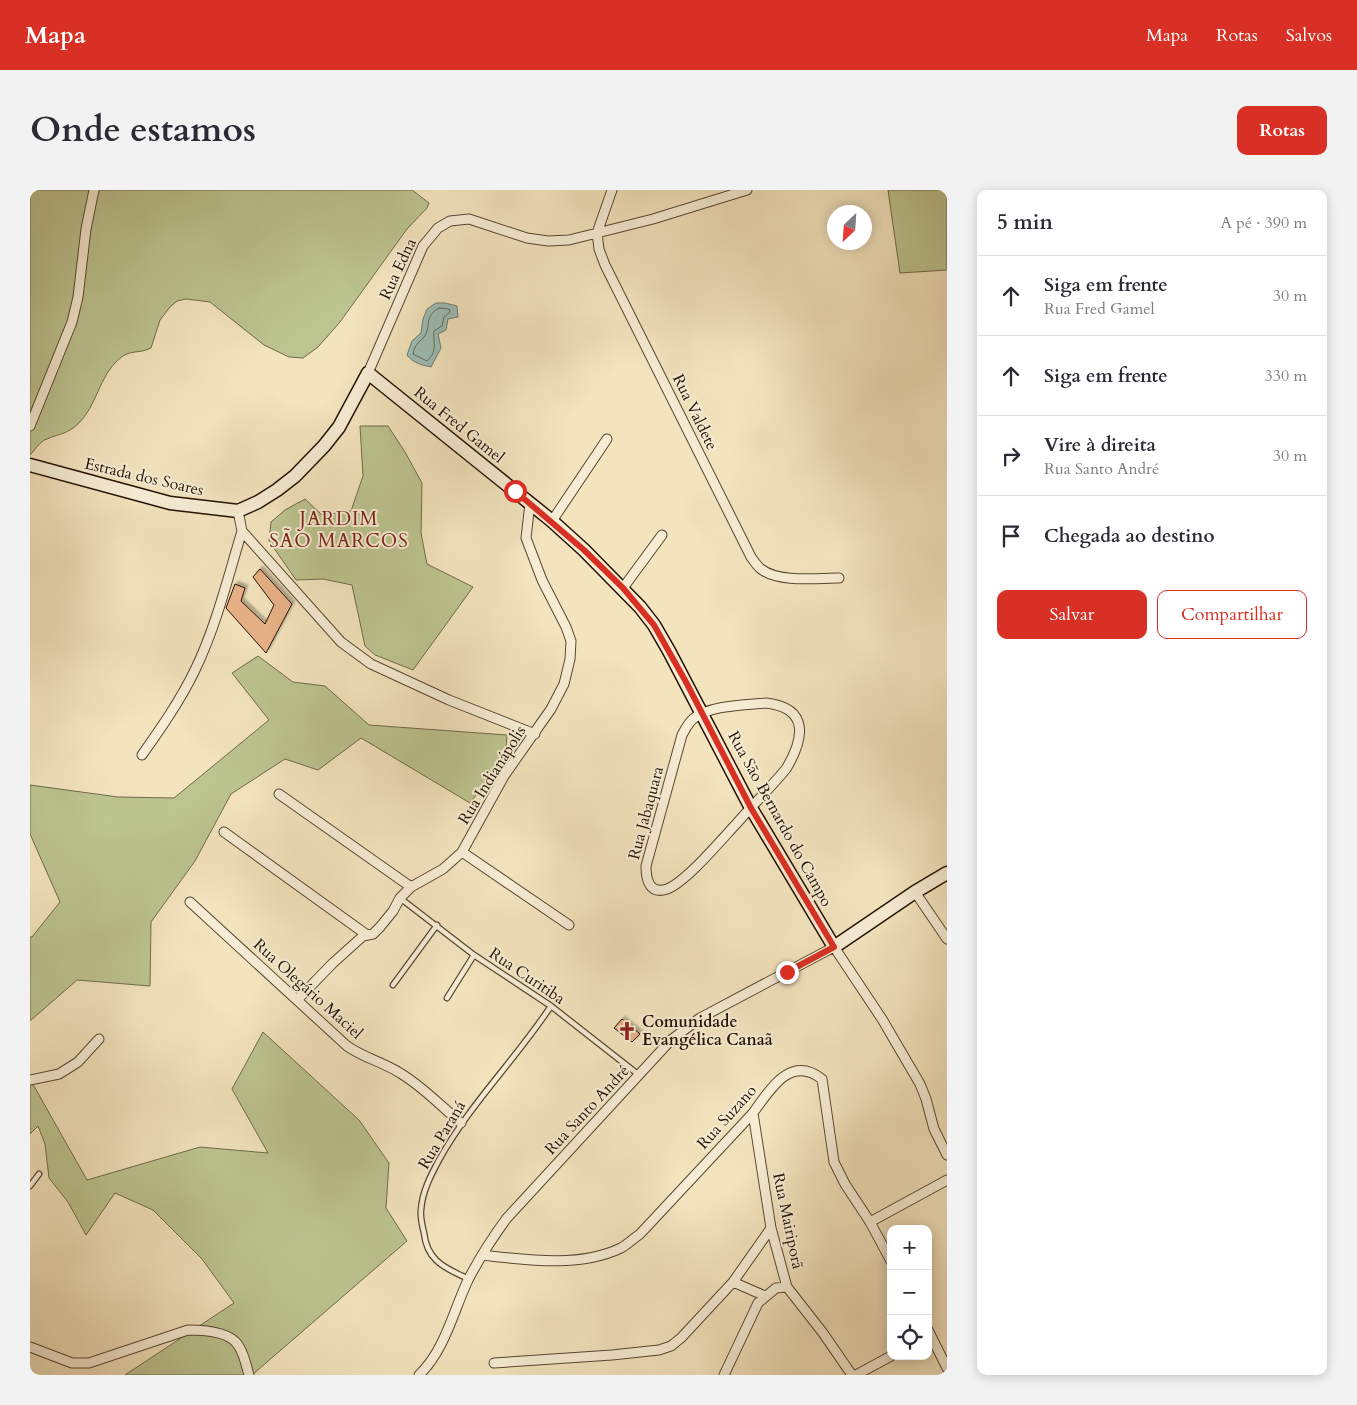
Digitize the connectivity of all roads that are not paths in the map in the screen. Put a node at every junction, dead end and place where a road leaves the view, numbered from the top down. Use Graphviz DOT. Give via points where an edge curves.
graph roads {
  1 [pos="94,190"];
  2 [pos="612,190"];
  3 [pos="747,190"];
  4 [pos="597,233"];
  5 [pos="368,373"];
  6 [pos="30,426"];
  7 [pos="607,438"];
  8 [pos="30,465"];
  9 [pos="530,503"];
  10 [pos="238,511"];
  11 [pos="552,521"];
  12 [pos="242,531"];
  13 [pos="662,535"];
  14 [pos="839,578"];
  15 [pos="623,588"];
  16 [pos="702,713"];
  17 [pos="534,734"];
  18 [pos="142,755"];
  19 [pos="279,794"];
  20 [pos="751,808"];
  21 [pos="224,832"];
  22 [pos="462,852"];
  23 [pos="947,873"];
  24 [pos="411,886"];
  25 [pos="915,892"];
  26 [pos="400,898"];
  27 [pos="190,902"];
  28 [pos="437,925"];
  29 [pos="570,925"];
  30 [pos="367,935"];
  31 [pos="947,939"];
  32 [pos="834,947"];
  33 [pos="474,954"];
  34 [pos="393,985"];
  35 [pos="447,998"];
  36 [pos="297,1000"];
  37 [pos="551,1006"];
  38 [pos="99,1039"];
  39 [pos="639,1075"];
  40 [pos="30,1080"];
  41 [pos="752,1113"];
  42 [pos="461,1123"];
  43 [pos="947,1155"];
  44 [pos="39,1174"];
  45 [pos="947,1180"];
  46 [pos="30,1186"];
  47 [pos="870,1222"];
  48 [pos="770,1228"];
  49 [pos="887,1253"];
  50 [pos="482,1256"];
  51 [pos="469,1279"];
  52 [pos="733,1282"];
  53 [pos="787,1287"];
  54 [pos="765,1296"];
  55 [pos="932,1339"];
  56 [pos="30,1347"];
  57 [pos="887,1358"];
  58 [pos="494,1363"];
  59 [pos="947,1368"];
  60 [pos="250,1375"];
  61 [pos="419,1375"];
  62 [pos="724,1375"];
  63 [pos="852,1375"];
  64 [pos="856,1375"];
  1 -- 6 [label="street" via="72,322"];
  2 -- 4 [label="street"];
  3 -- 4 [label="street, Rua Edna"];
  4 -- 5 [label="street, Rua Edna" via="548,241 527,238 469,219 450,221 438,228 423,246"];
  4 -- 14 [label="street, Rua Valdete" via="606,265 751,557 761,569 772,575"];
  5 -- 9 [label="street, Rua Fred Gamel"];
  5 -- 10 [label="street" via="339,427 324,446 277,490"];
  7 -- 11 [label="street"];
  8 -- 10 [label="street, Estrada dos Soares" via="170,503"];
  9 -- 11 [label="street, Rua Fred Gamel"];
  9 -- 17 [label="street, Rua Indianápolis" via="526,538 571,641 564,684"];
  10 -- 12 [label="street"];
  11 -- 15 [label="street, Rua São Bernardo do Campo"];
  12 -- 17 [label="street" via="341,642 370,664"];
  12 -- 18 [label="street" via="196,669 178,703"];
  13 -- 15 [label="street"];
  15 -- 16 [label="street, Rua São Bernardo do Campo" via="654,625"];
  16 -- 20 [label="street, Rua São Bernardo do Campo"];
  16 -- 20 [label="street, Rua Jabaquara" via="724,707 766,703 778,704 794,714 800,726 794,757"];
  16 -- 20 [label="street, Rua Jabaquara" via="693,719 682,736 646,866 648,883 661,890 670,887 698,865"];
  17 -- 22 [label="street, Rua Indianápolis" via="504,776"];
  19 -- 24 [label="street"];
  20 -- 32 [label="street, Rua São Bernardo do Campo"];
  21 -- 30 [label="street"];
  22 -- 24 [label="street, Rua Indianápolis" via="443,869"];
  22 -- 29 [label="street"];
  23 -- 25 [label="street"];
  24 -- 26 [label="street, Rua Indianápolis"];
  25 -- 31 [label="street"];
  25 -- 32 [label="street"];
  26 -- 28 [label="lane, Rua Curitiba"];
  26 -- 30 [label="street, Rua Indianápolis" via="380,928"];
  27 -- 36 [label="street, Rua Olegário Maciel"];
  28 -- 33 [label="lane, Rua Curitiba"];
  28 -- 34 [label="lane"];
  30 -- 36 [label="street, Rua Indianápolis" via="333,963"];
  32 -- 39 [label="street, Rua Santo André" via="700,1018 672,1040"];
  32 -- 43 [label="street, Rua São Bernardo do Campo" via="920,1084 934,1129"];
  33 -- 35 [label="lane"];
  33 -- 37 [label="lane, Rua Curitiba"];
  36 -- 42 [label="street, Rua Olegário Maciel" via="347,1046 401,1073"];
  37 -- 39 [label="lane, Rua Curitiba"];
  37 -- 42 [label="lane, Rua Paraná" via="536,1030"];
  38 -- 40 [label="street" via="78,1062 58,1074"];
  39 -- 50 [label="street, Rua Santo André" via="507,1218"];
  41 -- 47 [label="street, Rua Suzano" via="786,1074 800,1069 814,1072 822,1079 834,1162"];
  41 -- 48 [label="street, Rua Mairiporã"];
  41 -- 50 [label="street, Rua Suzano" via="640,1234 623,1247 586,1259 520,1260"];
  42 -- 51 [label="lane, Rua Paraná" via="431,1176 423,1196 421,1215 425,1240 432,1254 442,1264"];
  44 -- 46 [label="lane"];
  45 -- 47 [label="street"];
  47 -- 49 [label="street, Rua Suzano"];
  48 -- 52 [label="street"];
  48 -- 53 [label="street, Rua Mairiporã"];
  50 -- 51 [label="street, Rua Santo André"];
  51 -- 61 [label="street, Rua Santo André" via="438,1351"];
  52 -- 54 [label="street"];
  52 -- 58 [label="street" via="671,1346 612,1356"];
  53 -- 54 [label="street" via="776,1288"];
  53 -- 63 [label="street, Rua Mairiporã"];
  54 -- 62 [label="street" via="754,1311"];
  55 -- 59 [label="street"];
  56 -- 60 [label="street" via="72,1363 89,1363 188,1330 201,1330 235,1341"];
  57 -- 64 [label="street"];
}
